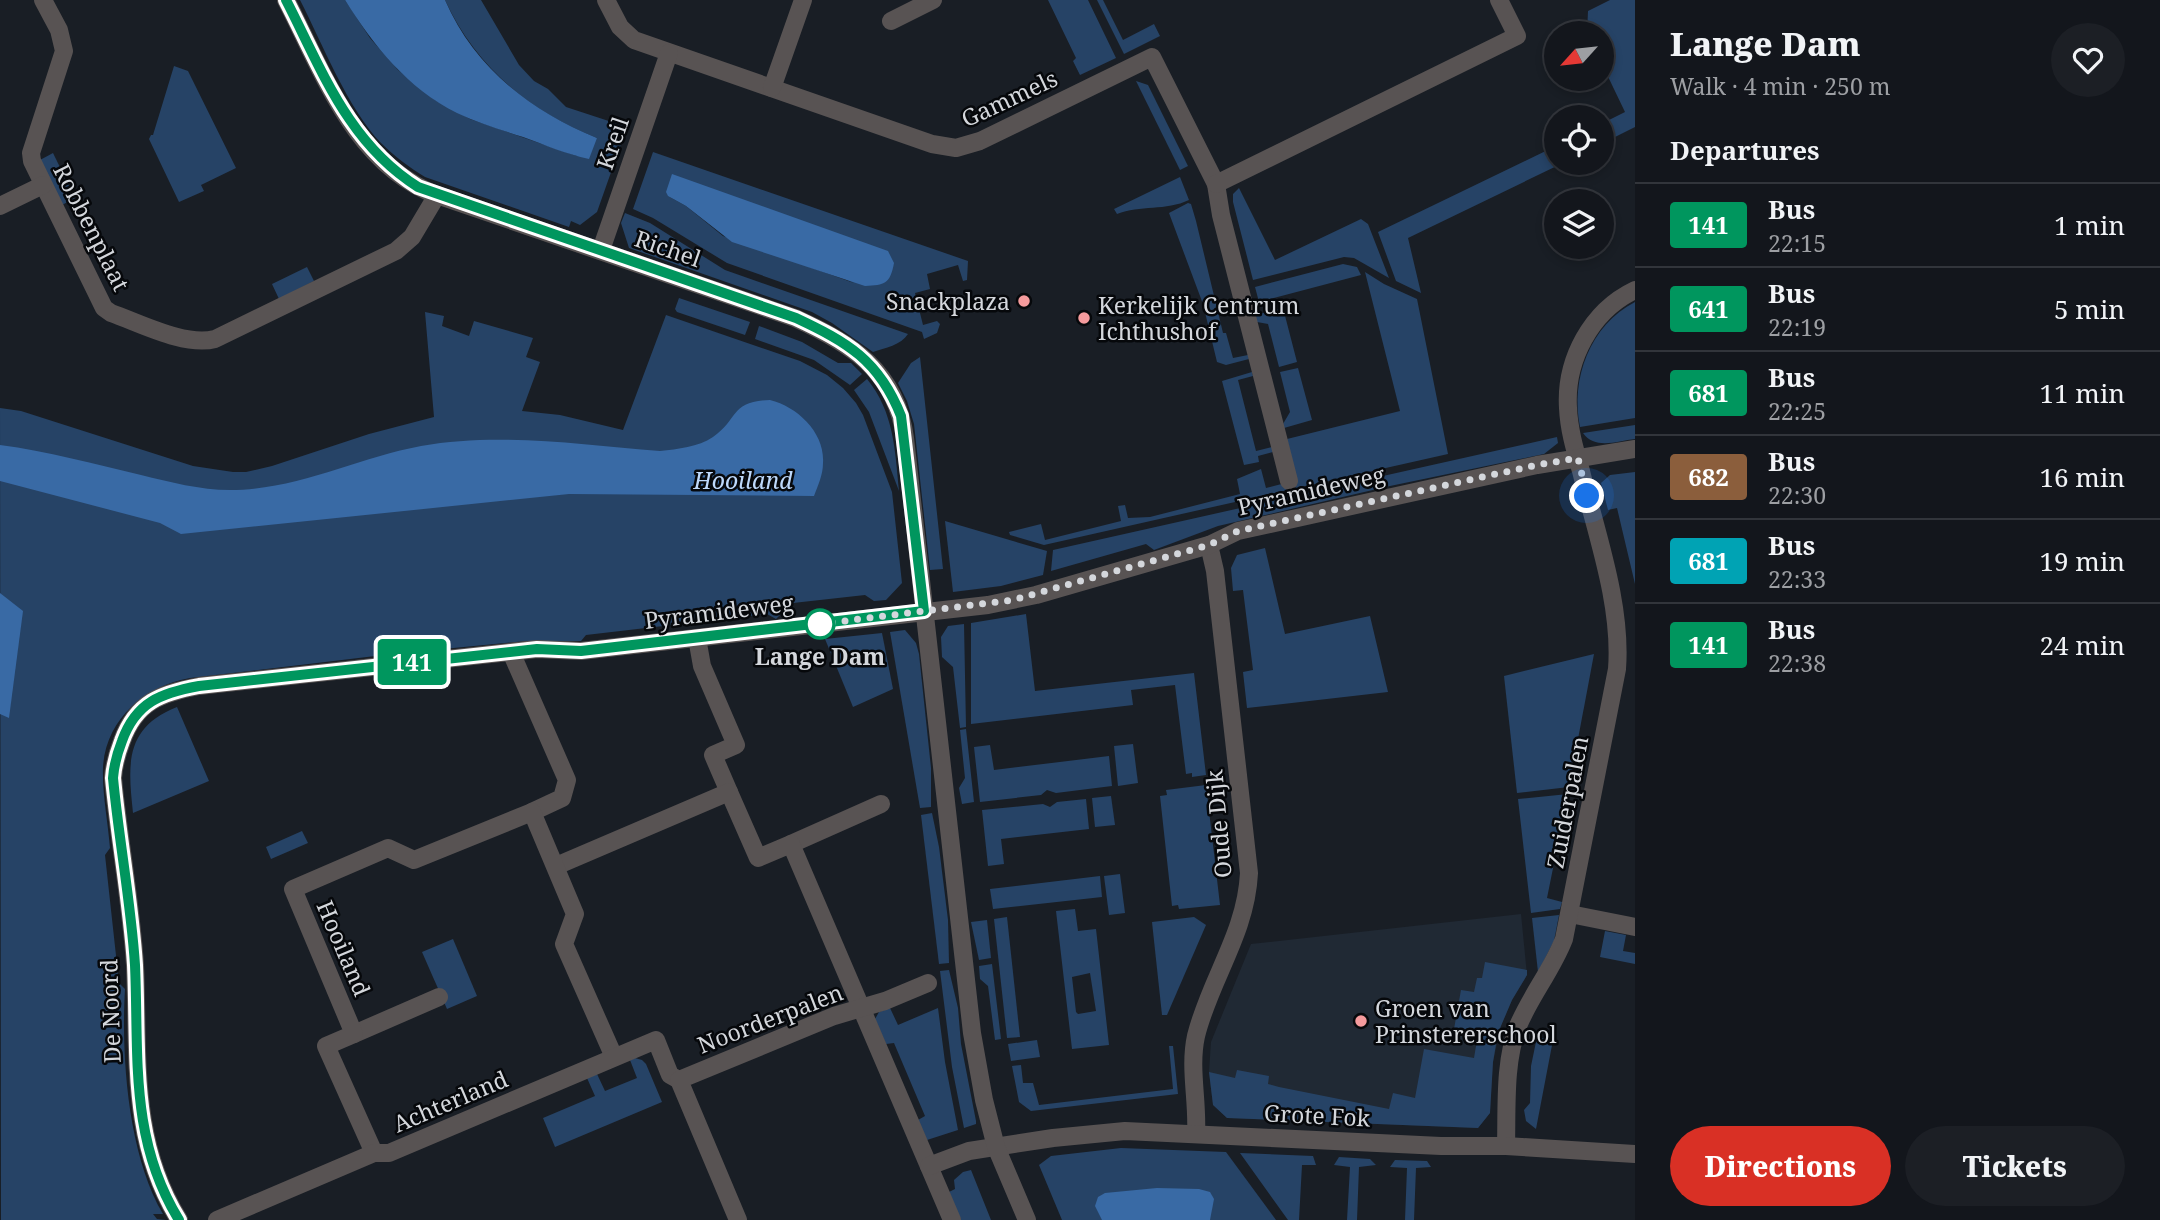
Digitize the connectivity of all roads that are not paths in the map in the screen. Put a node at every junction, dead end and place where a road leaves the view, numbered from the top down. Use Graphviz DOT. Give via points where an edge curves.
graph roads {
  1 [pos="43,0"];
  2 [pos="286,0"];
  3 [pos="606,0"];
  4 [pos="803,0"];
  5 [pos="933,0"];
  6 [pos="1499,0"];
  7 [pos="891,21"];
  8 [pos="669,52"];
  9 [pos="772,88"];
  10 [pos="1216,184"];
  11 [pos="43,186"];
  12 [pos="438,195"];
  13 [pos="0,206"];
  14 [pos="601,250"];
  15 [pos="1635,290"];
  16 [pos="1635,449"];
  17 [pos="1578,458"];
  18 [pos="1289,481"];
  19 [pos="1209,545"];
  20 [pos="924,611"];
  21 [pos="697,638"];
  22 [pos="511,652"];
  23 [pos="729,792"];
  24 [pos="115,794"];
  25 [pos="881,804"];
  26 [pos="532,812"];
  27 [pos="791,844"];
  28 [pos="556,866"];
  29 [pos="1570,914"];
  30 [pos="1635,927"];
  31 [pos="928,983"];
  32 [pos="439,997"];
  33 [pos="861,1008"];
  34 [pos="354,1034"];
  35 [pos="614,1057"];
  36 [pos="679,1080"];
  37 [pos="1196,1133"];
  38 [pos="1506,1146"];
  39 [pos="996,1147"];
  40 [pos="374,1153"];
  41 [pos="1635,1154"];
  42 [pos="929,1166"];
  43 [pos="178,1220"];
  44 [pos="217,1220"];
  45 [pos="738,1220"];
  46 [pos="952,1220"];
  47 [pos="1027,1220"];
  1 -- 11 [label="street, Robbenplaat" via="64,51 31,153"];
  2 -- 12 [label="street, Richel" via="364,142 394,171"];
  3 -- 8 [label="street, Gammels" via="630,38"];
  4 -- 9 [label="street"];
  5 -- 7 [label="street"];
  6 -- 10 [label="street" via="1517,36"];
  8 -- 9 [label="street, Gammels"];
  8 -- 14 [label="street, Kreil"];
  9 -- 10 [label="street, Gammels" via="932,144 956,148 980,141 1152,57"];
  10 -- 18 [label="street, Gammels" via="1220,215"];
  11 -- 12 [label="street, Robbenplaat" via="104,308 203,342 396,251 412,237"];
  11 -- 13 [label="street"];
  12 -- 14 [label="street, Richel"];
  14 -- 20 [label="street, Richel" via="796,318 840,339 873,368 889,389 904,427"];
  15 -- 17 [label="street, Zuiderpalen" via="1607,309 1578,349 1568,394"];
  16 -- 17 [label="street, Pyramideweg"];
  17 -- 19 [label="street, Pyramideweg" via="1238,531"];
  17 -- 29 [label="street, Zuiderpalen" via="1613,601 1618,644"];
  19 -- 20 [label="street, Pyramideweg" via="1025,597"];
  19 -- 37 [label="street, Oude Dijk" via="1249,873 1242,919 1196,1037 1192,1067"];
  20 -- 21 [label="street, Pyramideweg"];
  20 -- 39 [label="street" via="972,1033"];
  21 -- 22 [label="street, Pyramideweg" via="581,651"];
  21 -- 23 [label="street" via="702,666 736,745 713,755"];
  22 -- 24 [label="street, Pyramideweg" via="174,691 140,709 127,726 114,762"];
  22 -- 26 [label="street, Hooiland" via="567,780 562,798"];
  23 -- 27 [label="street" via="758,858"];
  23 -- 28 [label="street"];
  24 -- 43 [label="street, De Noord" via="135,964 136,1059 144,1133 159,1183"];
  25 -- 27 [label="street"];
  26 -- 28 [label="street"];
  26 -- 34 [label="street, Hooiland" via="414,860 388,848 293,888"];
  27 -- 33 [label="street"];
  28 -- 35 [label="street" via="575,914 564,944"];
  29 -- 30 [label="street"];
  29 -- 38 [label="street, Zuiderpalen" via="1560,951 1517,1030 1510,1059"];
  31 -- 33 [label="street"];
  32 -- 34 [label="street, Hooiland"];
  33 -- 36 [label="street, Noorderpalen"];
  33 -- 42 [label="street, Noorderpalen"];
  34 -- 40 [label="street, Hooiland" via="326,1046"];
  35 -- 36 [label="street, Achterland" via="656,1040 670,1075"];
  35 -- 40 [label="street, Achterland" via="400,1149"];
  36 -- 45 [label="street, Noorderpalen"];
  37 -- 38 [label="street, Grote Fok"];
  37 -- 39 [label="street, Grote Fok" via="1125,1131"];
  38 -- 41 [label="street, Grote Fok"];
  39 -- 42 [label="street" via="969,1151"];
  39 -- 47 [label="street"];
  40 -- 44 [label="street, Achterland"];
  42 -- 46 [label="street, Noorderpalen"];
}
